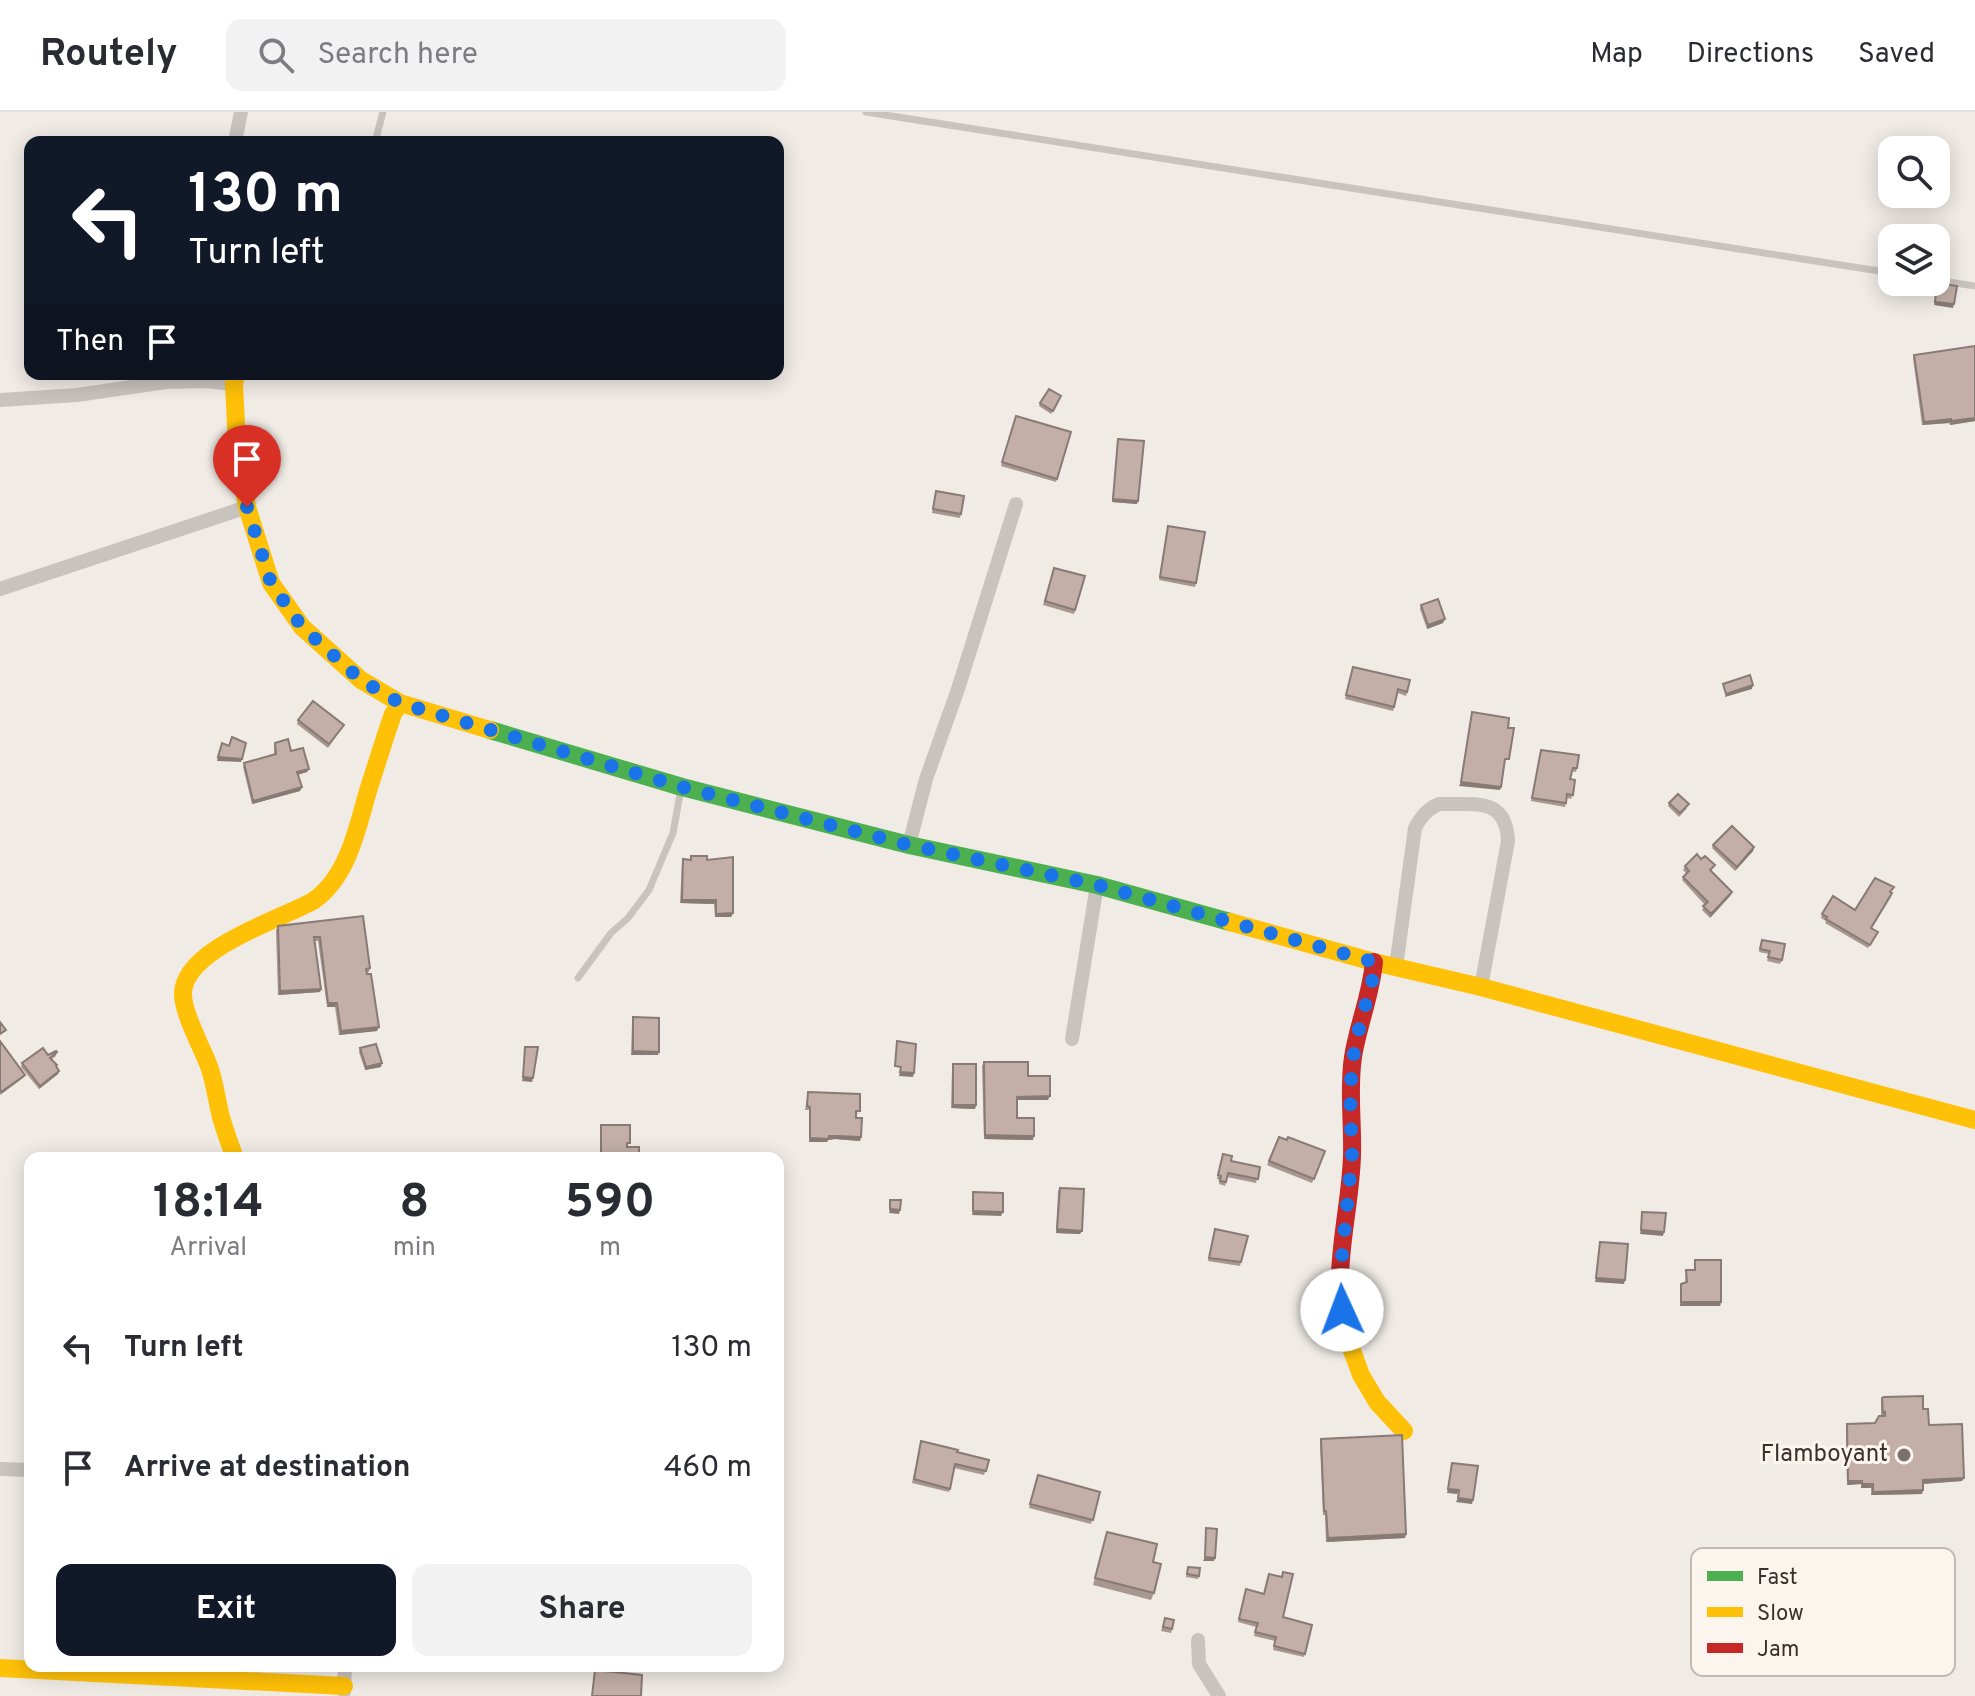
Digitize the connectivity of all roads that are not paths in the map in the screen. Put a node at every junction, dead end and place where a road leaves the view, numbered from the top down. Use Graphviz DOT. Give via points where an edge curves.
graph roads {
  1 [pos="241,112"];
  2 [pos="383,112"];
  3 [pos="866,112"];
  4 [pos="236,136"];
  5 [pos="377,136"];
  6 [pos="1878,271"];
  7 [pos="1950,282"];
  8 [pos="1975,286"];
  9 [pos="220,380"];
  10 [pos="235,380"];
  11 [pos="0,400"];
  12 [pos="1016,504"];
  13 [pos="247,507"];
  14 [pos="0,589"];
  15 [pos="400,703"];
  16 [pos="682,787"];
  17 [pos="909,845"];
  18 [pos="1097,885"];
  19 [pos="1374,962"];
  20 [pos="1396,967"];
  21 [pos="578,978"];
  22 [pos="1481,987"];
  23 [pos="1072,1039"];
  24 [pos="1975,1120"];
  25 [pos="233,1152"];
  26 [pos="1404,1431"];
  27 [pos="2,1469"];
  28 [pos="24,1470"];
  29 [pos="1198,1640"];
  30 [pos="0,1668"];
  31 [pos="24,1670"];
  32 [pos="60,1672"];
  33 [pos="344,1691"];
  34 [pos="1219,1696"];
  1 -- 4 [label="street"];
  2 -- 5 [label="lane"];
  3 -- 6 [label="lane"];
  7 -- 8 [label="lane"];
  9 -- 11 [label="street"];
  10 -- 13 [label="street" via="237,445"];
  12 -- 17 [label="street"];
  13 -- 14 [label="street"];
  13 -- 15 [label="street" via="271,583 302,627 361,680"];
  15 -- 16 [label="street"];
  15 -- 25 [label="street" via="348,854 327,887 314,900 214,951 184,983 184,1004 211,1072"];
  16 -- 17 [label="street"];
  16 -- 21 [label="lane" via="673,833 649,890"];
  17 -- 18 [label="street"];
  18 -- 19 [label="street"];
  18 -- 23 [label="street"];
  19 -- 20 [label="street"];
  19 -- 26 [label="street" via="1353,1058 1352,1156 1340,1287 1349,1344 1361,1375"];
  20 -- 22 [label="street"];
  20 -- 22 [label="street" via="1415,828 1422,815 1439,804 1488,806 1504,818 1508,841"];
  22 -- 24 [label="street"];
  27 -- 28 [label="street"];
  29 -- 34 [label="street" via="1199,1664"];
  30 -- 31 [label="street"];
  32 -- 33 [label="street"];
}
